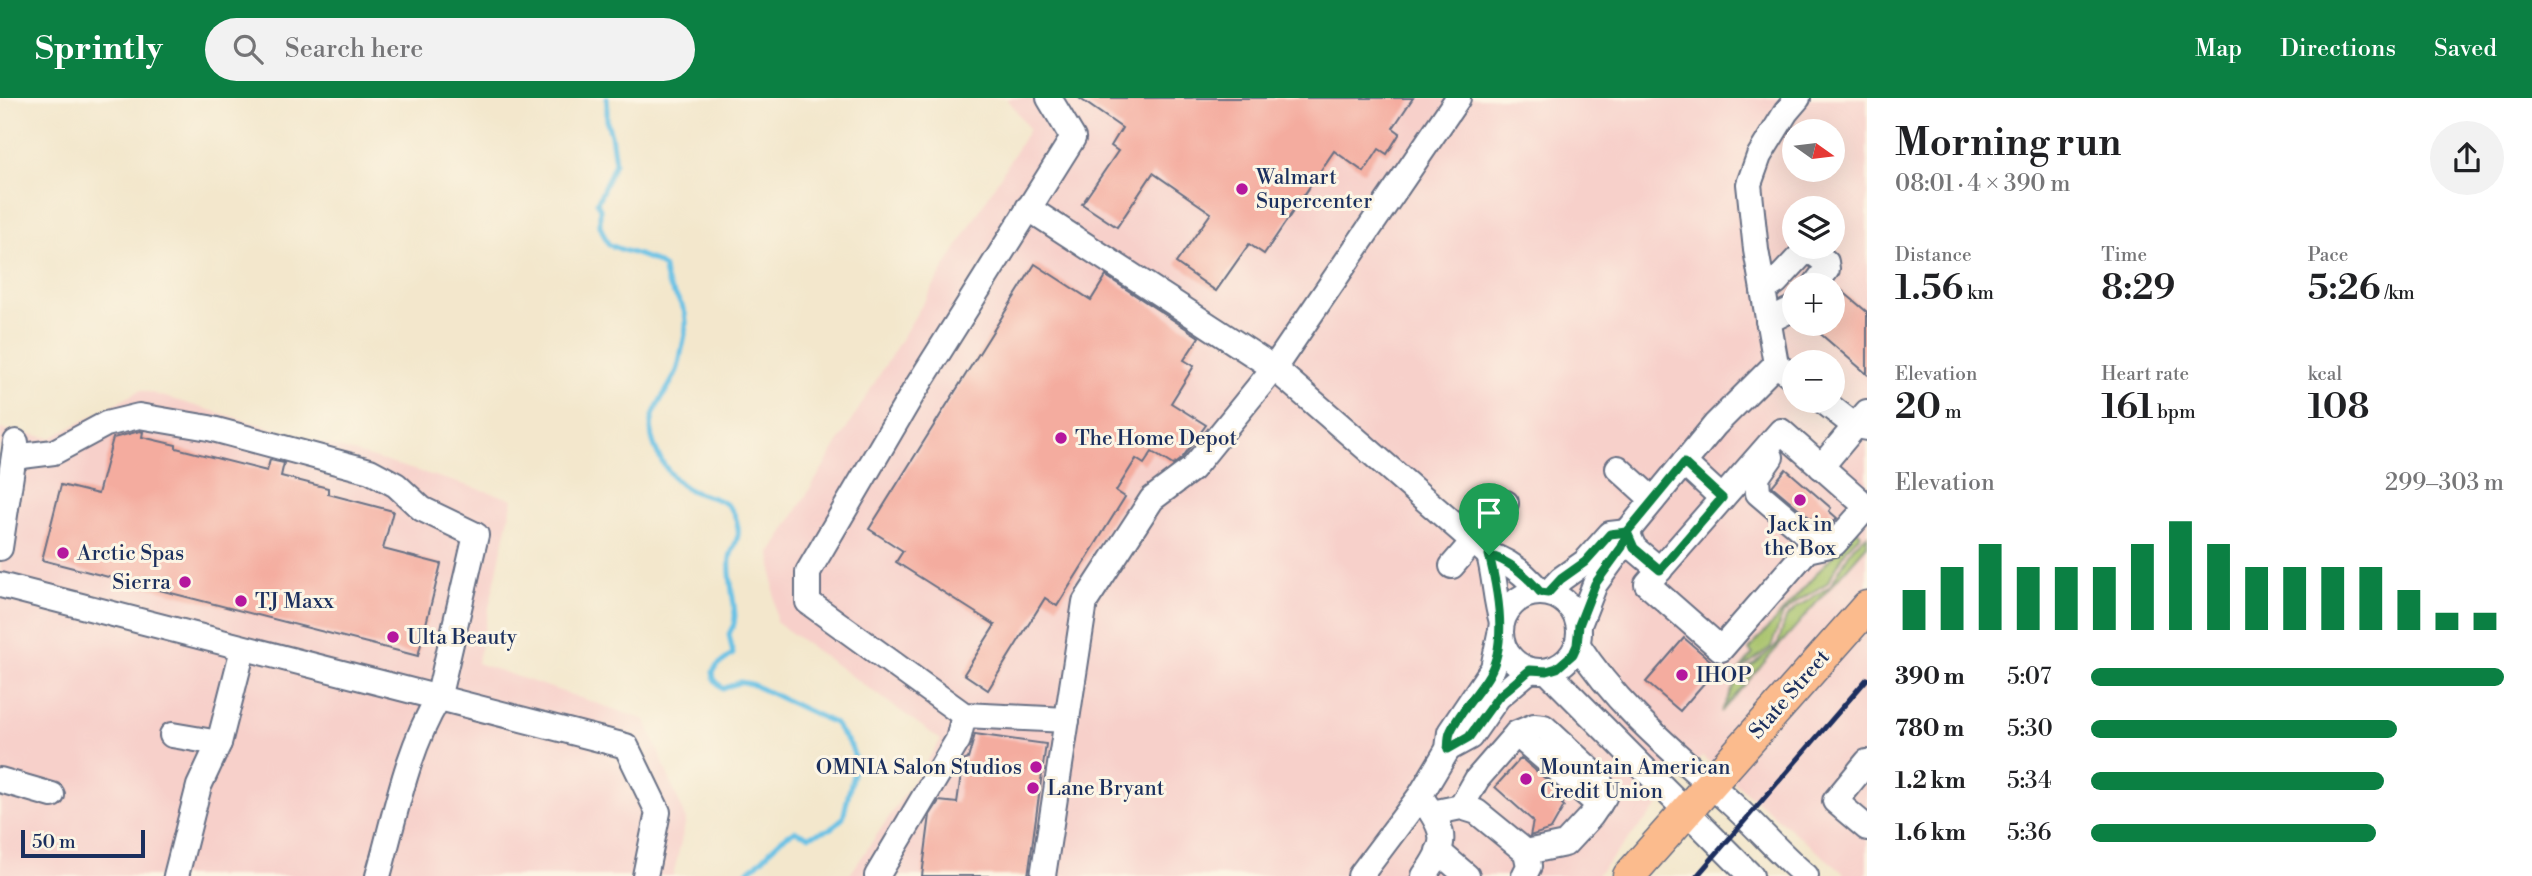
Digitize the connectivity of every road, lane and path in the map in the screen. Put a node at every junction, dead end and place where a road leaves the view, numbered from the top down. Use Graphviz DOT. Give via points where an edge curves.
graph roads {
  1 [pos="1049,98"];
  2 [pos="1458,98"];
  3 [pos="1798,98"];
  4 [pos="1028,208"];
  5 [pos="1785,273"];
  6 [pos="1823,273"];
  7 [pos="1782,276"];
  8 [pos="1763,290"];
  9 [pos="1782,314"];
  10 [pos="1768,321"];
  11 [pos="1782,362"];
  12 [pos="1275,368"];
  13 [pos="1782,373"];
  14 [pos="1841,413"];
  15 [pos="1864,428"];
  16 [pos="1796,444"];
  17 [pos="1684,463"];
  18 [pos="1821,467"];
  19 [pos="1618,468"];
  20 [pos="1722,498"];
  21 [pos="1653,500"];
  22 [pos="1506,503"];
  23 [pos="1627,532"];
  24 [pos="1814,547"];
  25 [pos="0,548"];
  26 [pos="1481,548"];
  27 [pos="1452,565"];
  28 [pos="1660,570"];
  29 [pos="0,585"];
  30 [pos="1544,593"];
  31 [pos="1867,607"];
  32 [pos="1501,628"];
  33 [pos="1578,635"];
  34 [pos="243,649"];
  35 [pos="1538,671"];
  36 [pos="438,699"];
  37 [pos="964,715"];
  38 [pos="1067,720"];
  39 [pos="172,735"];
  40 [pos="219,743"];
  41 [pos="1448,749"];
  42 [pos="1867,762"];
  43 [pos="0,780"];
  44 [pos="1710,784"];
  45 [pos="52,795"];
  46 [pos="1426,804"];
  47 [pos="1461,807"];
  48 [pos="1687,810"];
  49 [pos="1867,828"];
  50 [pos="1438,851"];
  51 [pos="1525,864"];
  52 [pos="176,876"];
  53 [pos="378,876"];
  54 [pos="645,876"];
  55 [pos="877,876"];
  56 [pos="1043,876"];
  57 [pos="1360,876"];
  58 [pos="1424,876"];
  59 [pos="1466,876"];
  60 [pos="1629,876"];
  61 [pos="1751,876"];
  62 [pos="1806,876"];
  1 -- 4 [label="street" via="1073,138"];
  2 -- 12 [label="street"];
  3 -- 8 [label="street" via="1759,156 1749,184"];
  4 -- 12 [label="street"];
  4 -- 37 [label="street" via="808,572 808,602"];
  5 -- 6 [label="street" via="1804,253 1826,262"];
  7 -- 8 [label="street"];
  8 -- 10 [label="street"];
  9 -- 10 [label="street"];
  10 -- 11 [label="street"];
  12 -- 26 [label="street"];
  12 -- 38 [label="street" via="1192,469 1152,499 1085,602"];
  13 -- 17 [label="street" via="1715,425"];
  14 -- 15 [label="street"];
  15 -- 18 [label="street"];
  16 -- 18 [label="street"];
  16 -- 20 [label="street" via="1781,431"];
  16 -- 24 [label="street" via="1768,460 1756,485 1758,493"];
  17 -- 20 [label="street"];
  17 -- 21 [label="street"];
  18 -- 24 [label="street" via="1867,507 1835,544"];
  19 -- 21 [label="street"];
  20 -- 28 [label="street"];
  21 -- 23 [label="street"];
  22 -- 26 [label="street"];
  23 -- 28 [label="street" via="1634,548"];
  23 -- 30 [label="street" via="1610,534 1585,562"];
  23 -- 33 [label="street" via="1622,547 1595,584"];
  24 -- 28 [label="street" via="1721,649 1647,584"];
  25 -- 36 [label="street" via="15,450 54,452 106,424 139,416 209,428 370,471 396,485 422,509 477,535"];
  26 -- 27 [label="street"];
  26 -- 30 [label="street"];
  26 -- 32 [label="street" via="1495,581"];
  29 -- 34 [label="street"];
  30 -- 32 [label="street" via="1527,594 1516,601"];
  30 -- 33 [label="street" via="1568,604"];
  31 -- 44 [label="main road, State Street"];
  32 -- 35 [label="street" via="1509,657"];
  32 -- 41 [label="street" via="1493,668 1450,732"];
  33 -- 35 [label="street" via="1566,662"];
  33 -- 44 [label="street" via="1597,674"];
  34 -- 36 [label="street"];
  34 -- 40 [label="street"];
  35 -- 41 [label="street" via="1498,697 1469,737"];
  35 -- 48 [label="street"];
  36 -- 53 [label="street" via="416,745"];
  36 -- 54 [label="street" via="626,746 658,811"];
  37 -- 38 [label="street"];
  37 -- 55 [label="street" via="958,740"];
  38 -- 56 [label="street"];
  39 -- 40 [label="street"];
  40 -- 52 [label="street" via="199,786"];
  41 -- 46 [label="street"];
  42 -- 49 [label="street" via="1835,802"];
  43 -- 45 [label="street"];
  44 -- 48 [label="main road, State Street"];
  44 -- 62 [label="street"];
  46 -- 47 [label="street"];
  46 -- 50 [label="street" via="1440,824"];
  46 -- 57 [label="street"];
  47 -- 51 [label="street" via="1477,812"];
  47 -- 51 [label="street" via="1477,779 1523,731 1598,802 1565,844"];
  48 -- 60 [label="main road, State Street"];
  48 -- 61 [label="street"];
  50 -- 58 [label="street"];
  50 -- 59 [label="street"];
}
